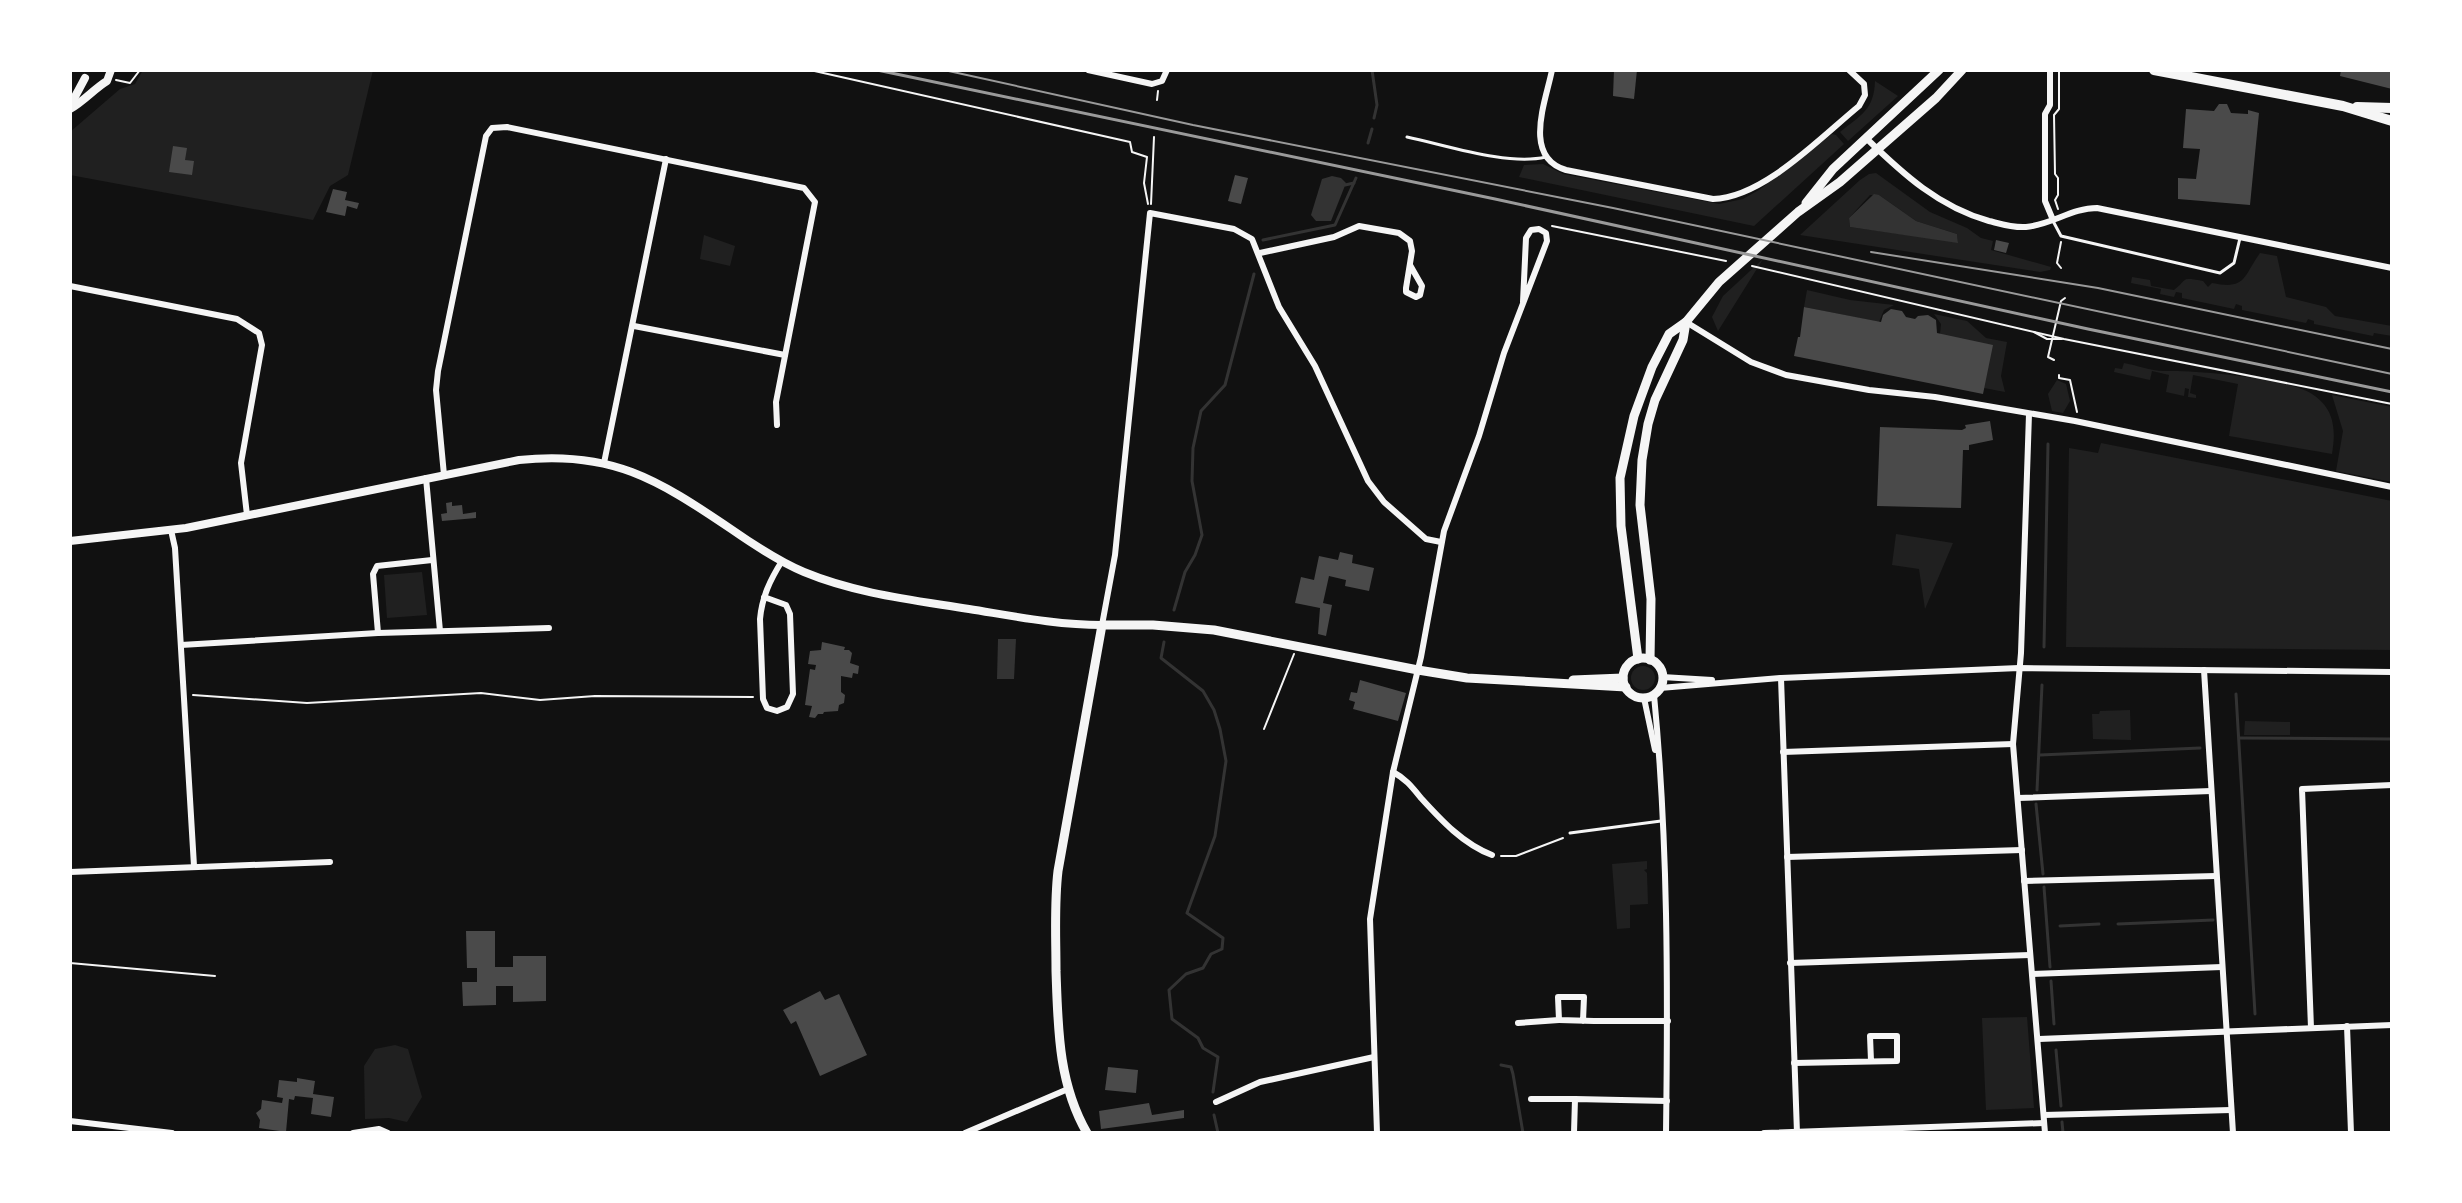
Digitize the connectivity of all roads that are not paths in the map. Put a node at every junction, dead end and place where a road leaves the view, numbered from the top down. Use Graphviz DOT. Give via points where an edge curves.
graph roads {
  1 [pos="1088,70"];
  2 [pos="1167,70"];
  3 [pos="1552,70"];
  4 [pos="1849,70"];
  5 [pos="1939,70"];
  6 [pos="1962,70"];
  7 [pos="2050,70"];
  8 [pos="2154,70"];
  9 [pos="112,71"];
  10 [pos="85,74"];
  11 [pos="97,85"];
  12 [pos="2343,106"];
  13 [pos="70,107"];
  14 [pos="2392,108"];
  15 [pos="2392,121"];
  16 [pos="1407,137"];
  17 [pos="1867,139"];
  18 [pos="1877,149"];
  19 [pos="1546,157"];
  20 [pos="666,159"];
  21 [pos="1798,212"];
  22 [pos="2053,220"];
  23 [pos="2240,238"];
  24 [pos="1260,253"];
  25 [pos="1410,265"];
  26 [pos="2392,268"];
  27 [pos="70,286"];
  28 [pos="1523,302"];
  29 [pos="1686,322"];
  30 [pos="634,326"];
  31 [pos="785,355"];
  32 [pos="2029,414"];
  33 [pos="777,425"];
  34 [pos="604,463"];
  35 [pos="444,475"];
  36 [pos="426,478"];
  37 [pos="2392,487"];
  38 [pos="247,515"];
  39 [pos="171,530"];
  40 [pos="70,541"];
  41 [pos="1441,542"];
  42 [pos="432,560"];
  43 [pos="782,561"];
  44 [pos="764,597"];
  45 [pos="1102,625"];
  46 [pos="549,628"];
  47 [pos="440,631"];
  48 [pos="378,633"];
  49 [pos="181,645"];
  50 [pos="1638,659"];
  51 [pos="1650,660"];
  52 [pos="2019,668"];
  53 [pos="1418,670"];
  54 [pos="2204,670"];
  55 [pos="2392,672"];
  56 [pos="1781,678"];
  57 [pos="1624,683"];
  58 [pos="1655,689"];
  59 [pos="2013,744"];
  60 [pos="1783,752"];
  61 [pos="1393,772"];
  62 [pos="2392,785"];
  63 [pos="2211,791"];
  64 [pos="2018,798"];
  65 [pos="1663,821"];
  66 [pos="1570,833"];
  67 [pos="2022,850"];
  68 [pos="1492,855"];
  69 [pos="1787,857"];
  70 [pos="330,862"];
  71 [pos="194,866"];
  72 [pos="70,872"];
  73 [pos="2216,876"];
  74 [pos="2024,881"];
  75 [pos="2030,955"];
  76 [pos="1790,963"];
  77 [pos="2222,967"];
  78 [pos="2032,974"];
  79 [pos="1559,1020"];
  80 [pos="1583,1021"];
  81 [pos="1668,1021"];
  82 [pos="1518,1023"];
  83 [pos="2392,1025"];
  84 [pos="2347,1026"];
  85 [pos="2311,1028"];
  86 [pos="2226,1032"];
  87 [pos="2039,1039"];
  88 [pos="1374,1057"];
  89 [pos="1871,1061"];
  90 [pos="1794,1063"];
  91 [pos="1068,1089"];
  92 [pos="1531,1099"];
  93 [pos="1575,1099"];
  94 [pos="1667,1101"];
  95 [pos="1216,1102"];
  96 [pos="2231,1110"];
  97 [pos="2044,1119"];
  98 [pos="70,1121"];
  99 [pos="94,1124"];
  100 [pos="1797,1132"];
  101 [pos="93,1133"];
  102 [pos="172,1133"];
  103 [pos="353,1133"];
  104 [pos="388,1133"];
  105 [pos="965,1133"];
  106 [pos="1087,1133"];
  107 [pos="1377,1133"];
  108 [pos="1574,1133"];
  109 [pos="1666,1133"];
  110 [pos="1764,1133"];
  111 [pos="2045,1133"];
  112 [pos="2233,1133"];
  113 [pos="2351,1133"];
  1 -- 2 [label="street" via="1152,84 1162,81"];
  3 -- 19 [label="street" via="1539,131"];
  4 -- 19 [label="street" via="1864,84 1859,106 1759,186 1735,197 1705,198 1566,170"];
  5 -- 17 [label="main road"];
  6 -- 18 [label="main road"];
  7 -- 22 [label="street" via="2045,201"];
  8 -- 12 [label="main road"];
  9 -- 11 [label="street"];
  10 -- 11 [label="street"];
  10 -- 13 [label="street"];
  11 -- 13 [label="street"];
  12 -- 14 [label="main road"];
  12 -- 15 [label="main road"];
  16 -- 19 [label="lane" via="1497,156"];
  17 -- 18 [label="street"];
  17 -- 21 [label="main road" via="1833,169"];
  18 -- 21 [label="main road"];
  18 -- 22 [label="street" via="1922,188 1964,213 2017,227"];
  20 -- 30 [label="street"];
  20 -- 31 [label="street" via="804,188 815,202"];
  20 -- 35 [label="street" via="507,127 492,128 486,136 436,390"];
  21 -- 29 [label="main road" via="1719,282"];
  22 -- 23 [label="street" via="2097,208"];
  22 -- 23 [label="lane" via="2061,236 2220,273 2234,263"];
  23 -- 26 [label="street"];
  24 -- 25 [label="street" via="1365,226 1407,238"];
  24 -- 41 [label="street" via="1279,307 1315,366 1368,481 1426,539"];
  24 -- 45 [label="street" via="1239,230 1150,213 1115,555"];
  25 -- 25 [label="street" via="1406,292 1416,297 1422,286"];
  27 -- 38 [label="street" via="237,319 259,333 262,345 241,463"];
  28 -- 28 [label="street" via="1527,236 1534,229 1544,230 1547,241"];
  28 -- 41 [label="street"];
  29 -- 32 [label="street" via="1737,355 1786,375"];
  29 -- 50 [label="main road" via="1669,334 1652,367 1622,467 1621,526"];
  29 -- 51 [label="main road" via="1655,400 1642,460"];
  30 -- 31 [label="street"];
  30 -- 34 [label="street"];
  31 -- 33 [label="street"];
  32 -- 37 [label="street"];
  32 -- 52 [label="street"];
  34 -- 35 [label="street" via="531,458"];
  34 -- 43 [label="street" via="663,484"];
  35 -- 36 [label="street"];
  36 -- 38 [label="street"];
  36 -- 42 [label="street"];
  38 -- 39 [label="street"];
  39 -- 40 [label="street"];
  39 -- 49 [label="street"];
  41 -- 53 [label="street"];
  42 -- 47 [label="street"];
  42 -- 48 [label="street" via="377,566 373,574"];
  43 -- 44 [label="street"];
  43 -- 45 [label="street" via="856,590 1036,620"];
  44 -- 44 [label="street" via="763,697 767,708 777,711 787,707 793,694 789,609"];
  45 -- 53 [label="main road" via="1214,630"];
  45 -- 91 [label="main road" via="1056,891 1058,1022"];
  46 -- 47 [label="street"];
  47 -- 48 [label="street"];
  48 -- 49 [label="street"];
  49 -- 71 [label="street"];
  50 -- 51 [label="main road"];
  50 -- 57 [label="main road" via="1627,666"];
  51 -- 58 [label="main road" via="1659,667"];
  52 -- 54 [label="street"];
  52 -- 56 [label="street"];
  52 -- 59 [label="street"];
  53 -- 57 [label="main road" via="1541,683"];
  53 -- 61 [label="street"];
  54 -- 55 [label="street"];
  54 -- 63 [label="street"];
  56 -- 58 [label="street"];
  56 -- 60 [label="street"];
  57 -- 58 [label="main road" via="1633,695"];
  58 -- 65 [label="street"];
  59 -- 60 [label="street"];
  59 -- 64 [label="street"];
  60 -- 69 [label="street"];
  61 -- 68 [label="street" via="1407,779 1468,843"];
  61 -- 88 [label="street" via="1370,919"];
  62 -- 85 [label="street" via="2302,789"];
  63 -- 64 [label="street"];
  63 -- 73 [label="street"];
  64 -- 67 [label="street"];
  65 -- 66 [label="lane"];
  65 -- 81 [label="street"];
  67 -- 69 [label="street"];
  67 -- 74 [label="street"];
  69 -- 76 [label="street"];
  70 -- 71 [label="street"];
  71 -- 72 [label="street"];
  73 -- 74 [label="street"];
  73 -- 77 [label="street"];
  74 -- 75 [label="street"];
  75 -- 76 [label="street"];
  75 -- 78 [label="street"];
  76 -- 90 [label="street"];
  77 -- 78 [label="street"];
  77 -- 86 [label="street"];
  78 -- 87 [label="street"];
  79 -- 80 [label="street"];
  79 -- 80 [label="street" via="1558,997 1584,997"];
  79 -- 82 [label="street"];
  80 -- 81 [label="street"];
  81 -- 94 [label="street"];
  83 -- 84 [label="street"];
  84 -- 85 [label="street"];
  84 -- 113 [label="street"];
  85 -- 86 [label="street"];
  86 -- 87 [label="street"];
  86 -- 96 [label="street"];
  87 -- 97 [label="street"];
  88 -- 95 [label="street" via="1260,1082"];
  88 -- 107 [label="street"];
  89 -- 89 [label="street" via="1897,1061 1897,1036 1870,1036"];
  89 -- 90 [label="street"];
  90 -- 100 [label="street"];
  91 -- 105 [label="street"];
  91 -- 106 [label="main road"];
  92 -- 93 [label="street"];
  93 -- 94 [label="street"];
  93 -- 108 [label="street"];
  94 -- 109 [label="street"];
  96 -- 97 [label="street"];
  96 -- 112 [label="street"];
  97 -- 100 [label="street"];
  97 -- 111 [label="street"];
  98 -- 99 [label="street"];
  99 -- 101 [label="street"];
  99 -- 102 [label="street"];
  100 -- 110 [label="street"];
  103 -- 104 [label="street"];
}
